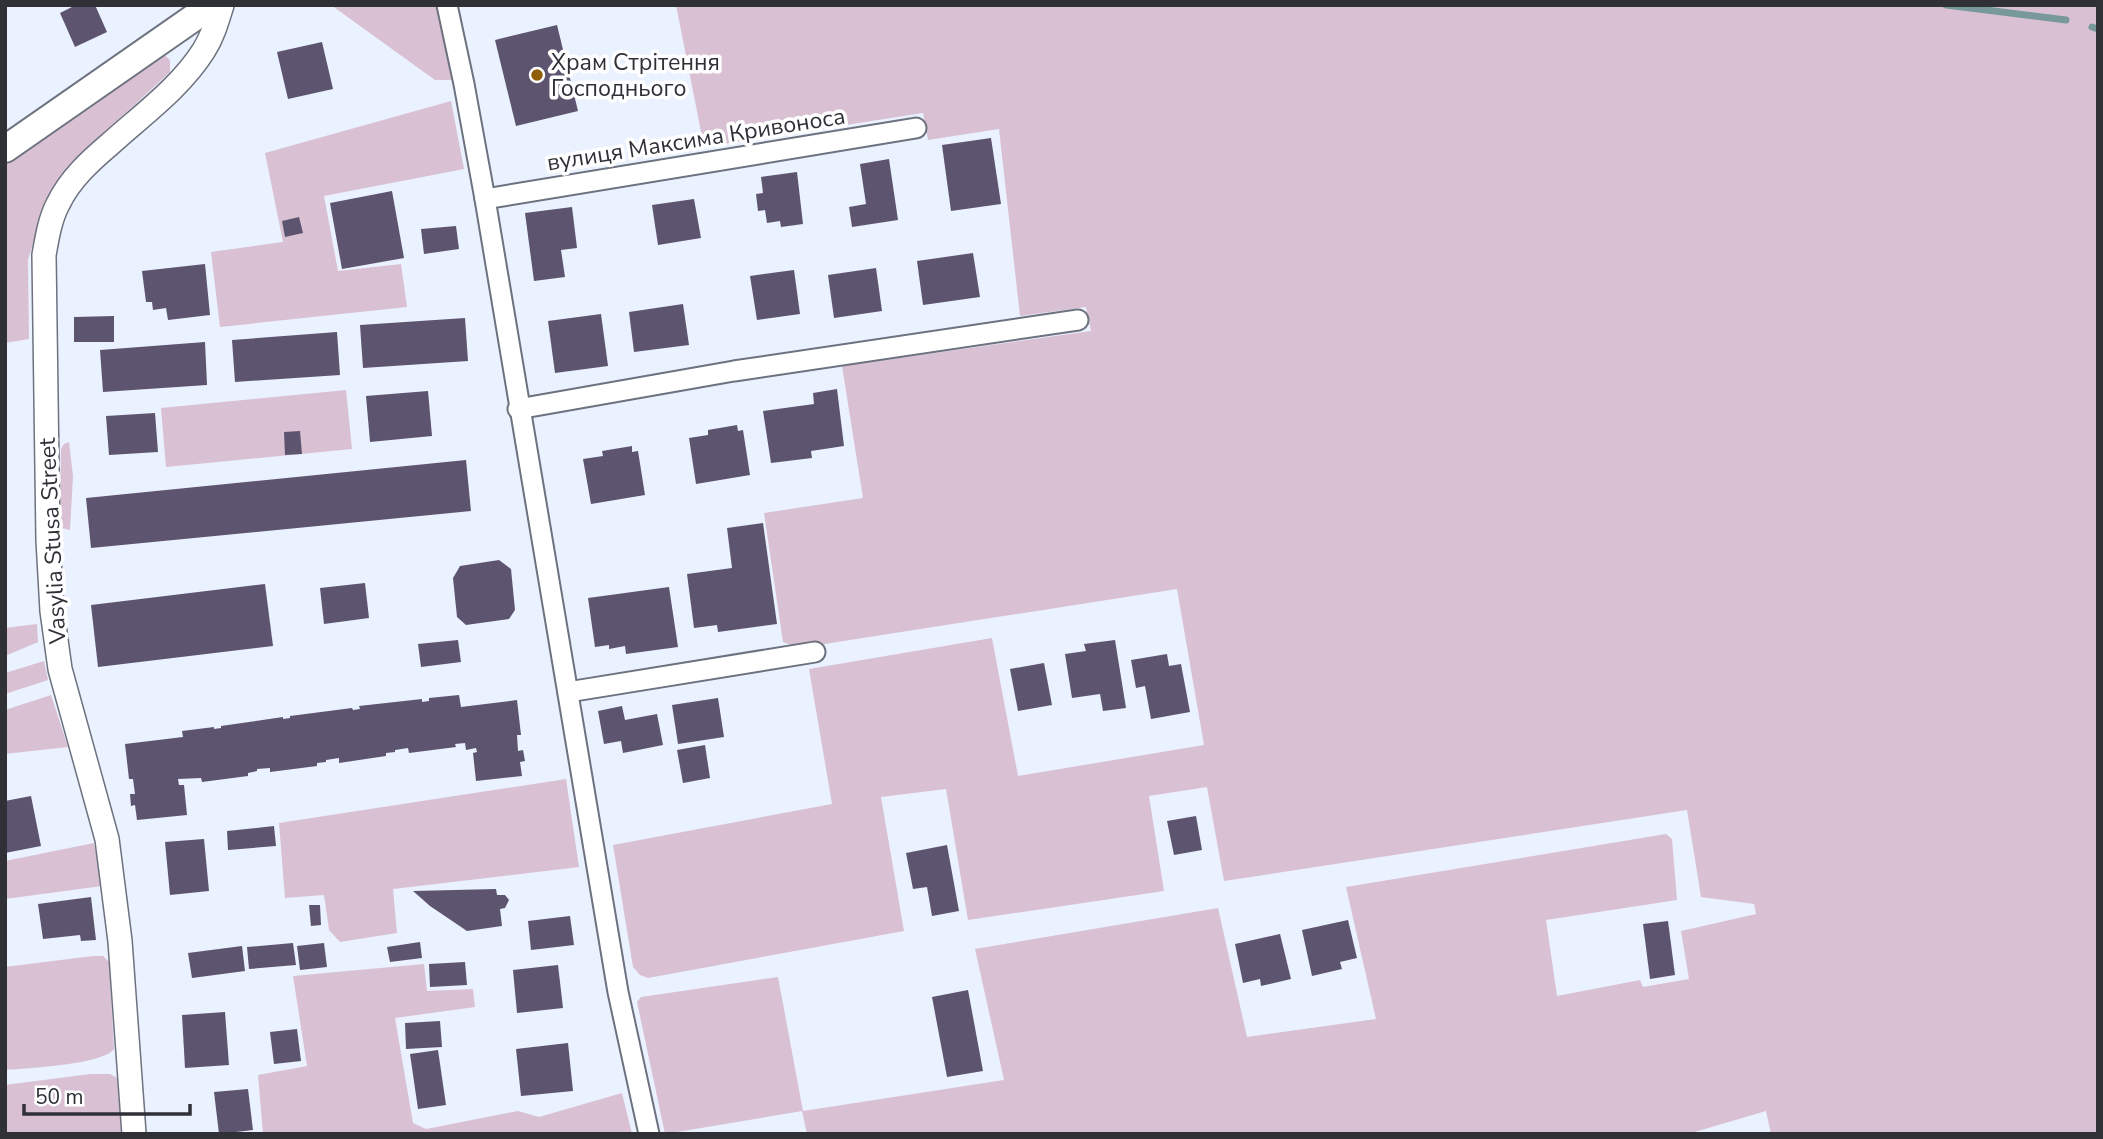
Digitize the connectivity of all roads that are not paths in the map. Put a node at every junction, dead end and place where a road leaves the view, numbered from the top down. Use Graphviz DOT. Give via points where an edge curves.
graph roads {
  1 [pos="212,5"];
  2 [pos="222,5"];
  3 [pos="447,5"];
  4 [pos="916,128"];
  5 [pos="5,149"];
  6 [pos="485,199"];
  7 [pos="1078,320"];
  8 [pos="519,409"];
  9 [pos="815,652"];
  10 [pos="568,692"];
  11 [pos="134,1134"];
  12 [pos="649,1134"];
  1 -- 5 [label="main road"];
  2 -- 11 [label="street, Vasylia Stusa Street" via="204,51 173,88 82,168 57,204 44,255 53,621 60,669 107,839 120,941"];
  3 -- 6 [label="street"];
  4 -- 6 [label="street, вулиця Максима Кривоноса"];
  6 -- 8 [label="street"];
  7 -- 8 [label="street"];
  8 -- 10 [label="street"];
  9 -- 10 [label="street"];
  10 -- 12 [label="street" via="618,992"];
}
